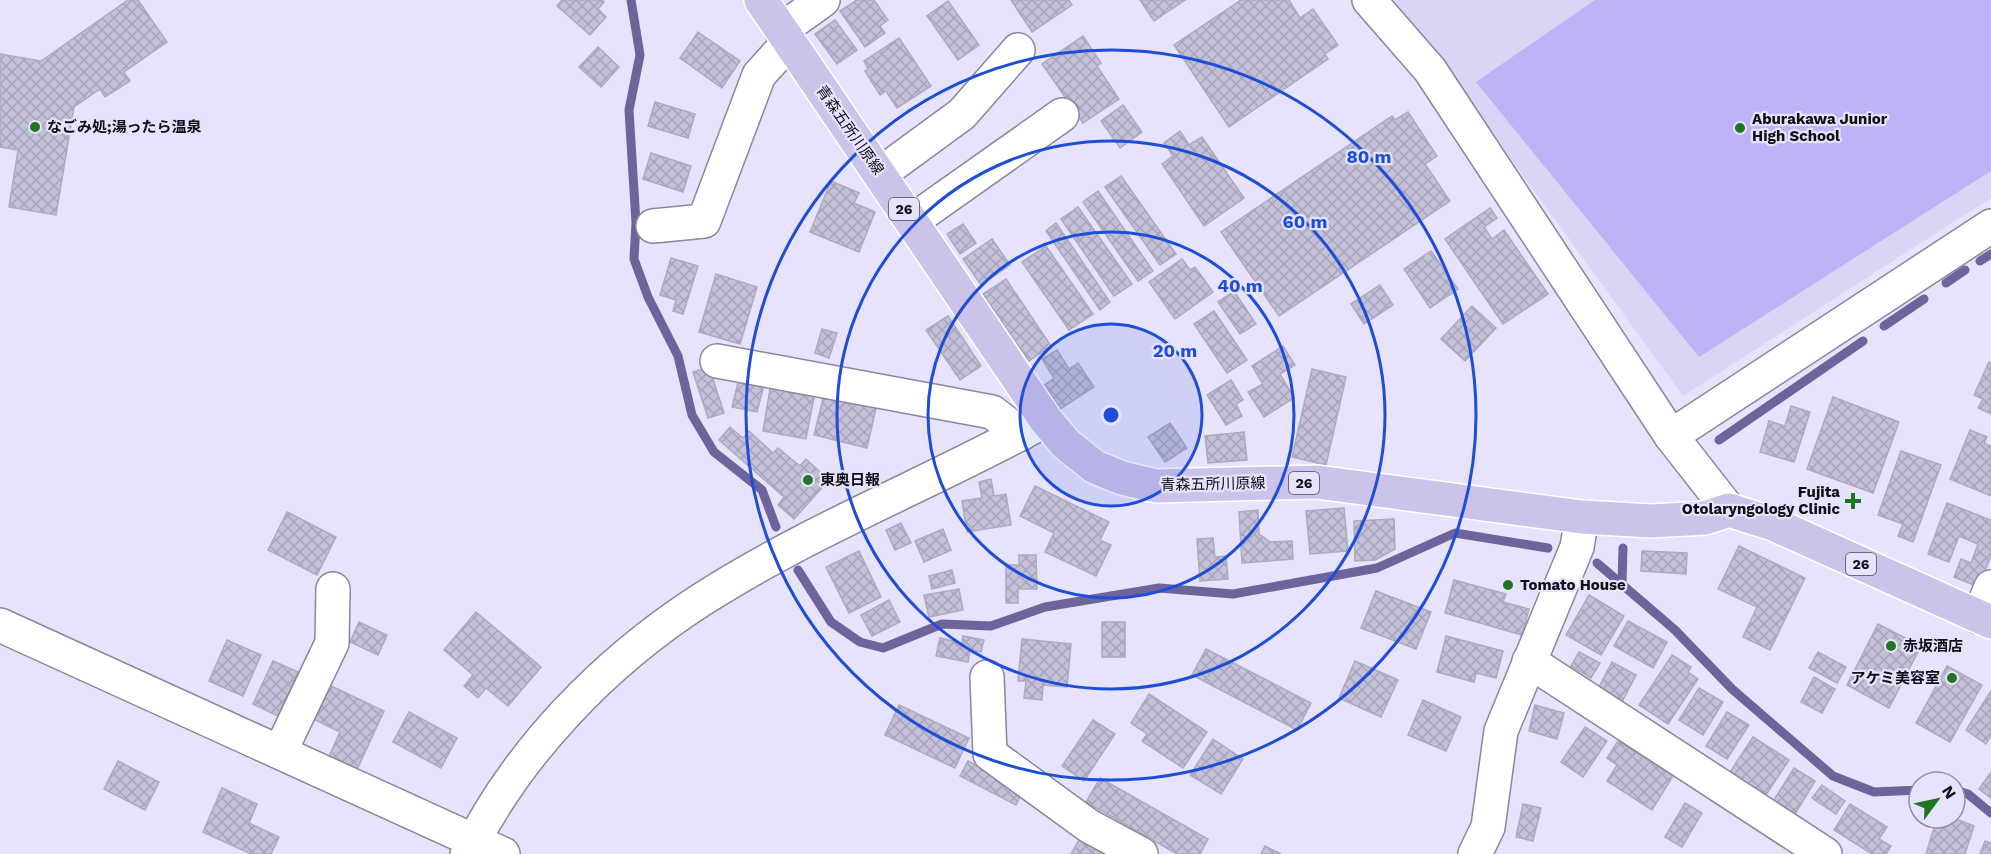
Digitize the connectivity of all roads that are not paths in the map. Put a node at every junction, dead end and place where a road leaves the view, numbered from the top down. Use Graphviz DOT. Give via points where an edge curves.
graph roads {
  1 [pos="760,0"];
  2 [pos="824,0"];
  3 [pos="1369,0"];
  4 [pos="785,36"];
  5 [pos="1018,50"];
  6 [pos="1062,115"];
  7 [pos="880,174"];
  8 [pos="912,221"];
  9 [pos="653,226"];
  10 [pos="1991,226"];
  11 [pos="717,361"];
  12 [pos="1033,427"];
  13 [pos="1671,436"];
  14 [pos="1729,510"];
  15 [pos="1582,517"];
  16 [pos="1991,587"];
  17 [pos="333,589"];
  18 [pos="1985,620"];
  19 [pos="0,625"];
  20 [pos="1529,661"];
  21 [pos="987,677"];
  22 [pos="280,752"];
  23 [pos="471,847"];
  24 [pos="503,854"];
  25 [pos="1141,854"];
  26 [pos="1475,854"];
  27 [pos="1825,854"];
  1 -- 4 [label="main road, 青森五所川原線 / 26"];
  2 -- 4 [label="street"];
  3 -- 13 [label="street" via="1430,70"];
  4 -- 7 [label="main road, 青森五所川原線 / 26"];
  4 -- 9 [label="street" via="759,75 704,221"];
  5 -- 7 [label="street" via="962,114"];
  6 -- 8 [label="street"];
  7 -- 8 [label="main road, 青森五所川原線 / 26"];
  8 -- 12 [label="main road, 青森五所川原線 / 26"];
  10 -- 13 [label="street"];
  11 -- 12 [label="street" via="992,412"];
  12 -- 15 [label="main road, 青森五所川原線 / 26" via="1066,444 1095,468 1156,486 1317,482"];
  12 -- 23 [label="street" via="784,552 700,600 630,651 555,725 516,774"];
  13 -- 14 [label="street"];
  14 -- 15 [label="main road, 青森五所川原線 / 26" via="1705,518 1651,521"];
  14 -- 18 [label="main road, 26" via="1773,524"];
  15 -- 20 [label="street" via="1577,547"];
  16 -- 18 [label="street"];
  17 -- 22 [label="street" via="332,643"];
  19 -- 22 [label="street"];
  20 -- 26 [label="street" via="1501,731 1488,827"];
  20 -- 27 [label="street"];
  21 -- 25 [label="street" via="990,754 1089,826"];
  22 -- 23 [label="street"];
  23 -- 24 [label="street"];
}
